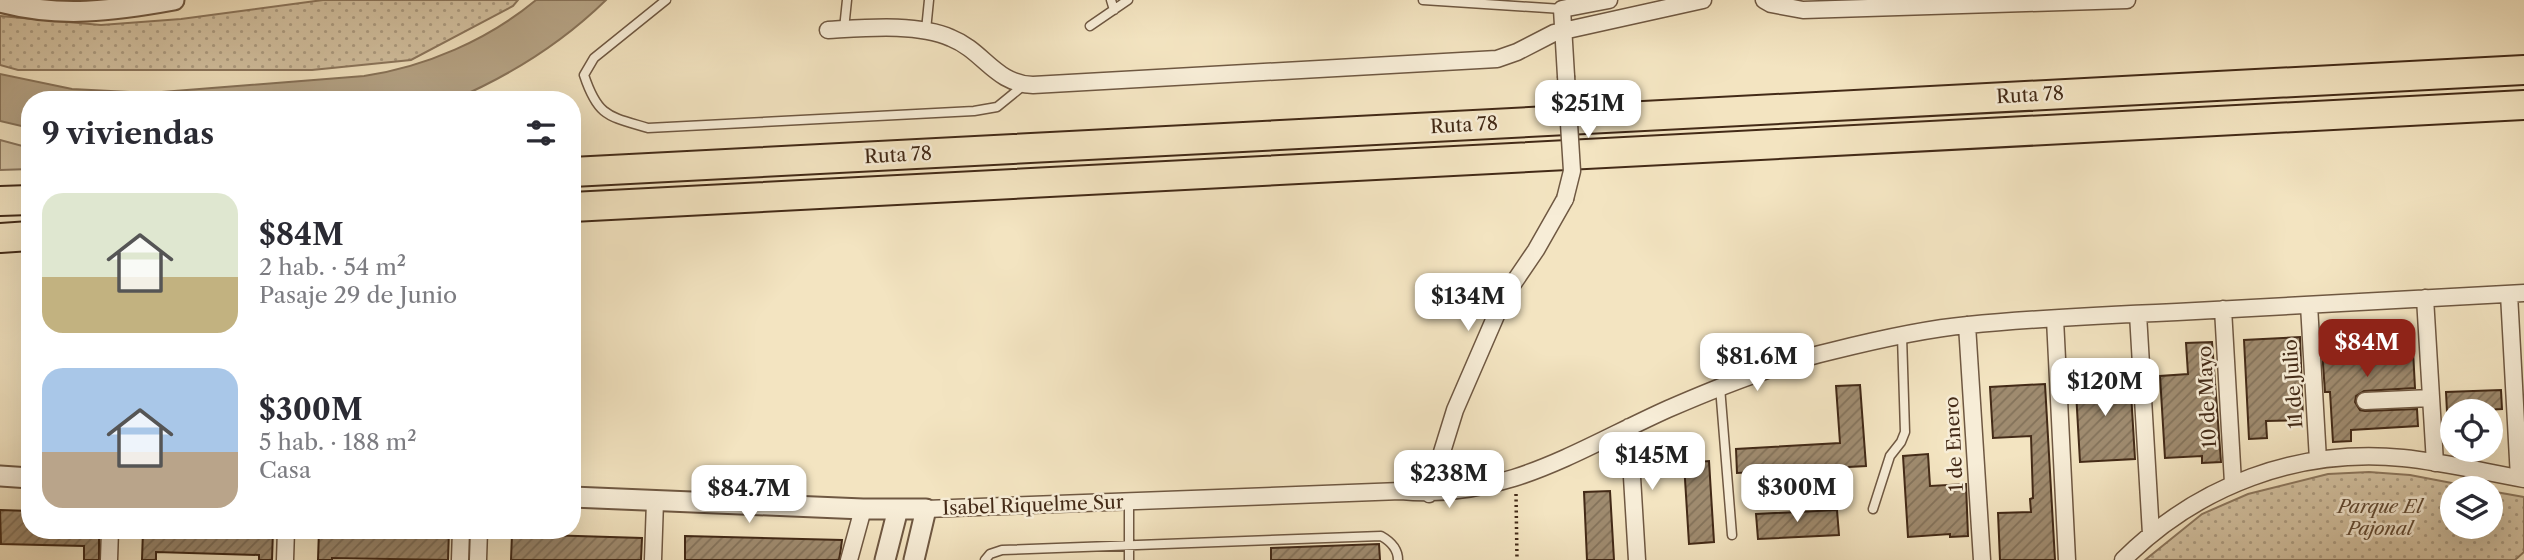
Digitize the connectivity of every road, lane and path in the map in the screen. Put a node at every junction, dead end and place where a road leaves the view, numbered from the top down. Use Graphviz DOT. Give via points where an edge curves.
graph roads {
  1 [pos="173,0"];
  2 [pos="666,0"];
  3 [pos="847,0"];
  4 [pos="929,0"];
  5 [pos="1111,0"];
  6 [pos="1128,0"];
  7 [pos="1423,0"];
  8 [pos="1609,0"];
  9 [pos="1703,0"];
  10 [pos="1764,0"];
  11 [pos="2127,0"];
  12 [pos="0,2"];
  13 [pos="1562,9"];
  14 [pos="1114,10"];
  15 [pos="1090,26"];
  16 [pos="836,29"];
  17 [pos="926,30"];
  18 [pos="1564,31"];
  19 [pos="2524,70"];
  20 [pos="1024,85"];
  21 [pos="2524,105"];
  22 [pos="581,172"];
  23 [pos="21,200"];
  24 [pos="0,201"];
  25 [pos="581,207"];
  26 [pos="21,237"];
  27 [pos="0,238"];
  28 [pos="2516,294"];
  29 [pos="2425,298"];
  30 [pos="2309,305"];
  31 [pos="2223,309"];
  32 [pos="2138,314"];
  33 [pos="2054,319"];
  34 [pos="1968,325"];
  35 [pos="1902,336"];
  36 [pos="1720,387"];
  37 [pos="2431,398"];
  38 [pos="2365,401"];
  39 [pos="1629,427"];
  40 [pos="2318,460"];
  41 [pos="2435,463"];
  42 [pos="0,476"];
  43 [pos="21,477"];
  44 [pos="1516,478"];
  45 [pos="2522,479"];
  46 [pos="2232,483"];
  47 [pos="1429,494"];
  48 [pos="581,498"];
  49 [pos="655,501"];
  50 [pos="1129,502"];
  51 [pos="863,509"];
  52 [pos="898,509"];
  53 [pos="926,509"];
  54 [pos="1873,509"];
  55 [pos="2151,534"];
  56 [pos="1732,535"];
  57 [pos="110,539"];
  58 [pos="286,539"];
  59 [pos="461,539"];
  60 [pos="479,539"];
  61 [pos="1129,544"];
  62 [pos="109,560"];
  63 [pos="285,560"];
  64 [pos="460,560"];
  65 [pos="478,560"];
  66 [pos="653,560"];
  67 [pos="849,560"];
  68 [pos="885,560"];
  69 [pos="914,560"];
  70 [pos="985,560"];
  71 [pos="1129,560"];
  72 [pos="1398,560"];
  73 [pos="1517,560"];
  74 [pos="1637,560"];
  75 [pos="1982,560"];
  76 [pos="2067,560"];
  77 [pos="2123,560"];
  1 -- 12 [label="street" via="74,13"];
  2 -- 20 [label="lane" via="594,58 584,75 592,99 607,115 648,128 974,111 997,107"];
  3 -- 16 [label="lane"];
  4 -- 17 [label="lane"];
  5 -- 14 [label="lane"];
  6 -- 14 [label="lane"];
  7 -- 13 [label="lane"];
  8 -- 13 [label="street"];
  9 -- 18 [label="street"];
  10 -- 11 [label="street" via="1803,10"];
  13 -- 18 [label="street"];
  14 -- 15 [label="lane"];
  16 -- 17 [label="street"];
  17 -- 20 [label="street" via="963,43 1000,75"];
  18 -- 20 [label="street" via="1485,61"];
  18 -- 47 [label="street, bridge" via="1572,172 1565,199 1504,297 1455,410"];
  19 -- 22 [label="highway, Ruta 78"];
  21 -- 25 [label="highway, Ruta 78"];
  23 -- 24 [label="highway"];
  26 -- 27 [label="highway"];
  28 -- 29 [label="street, Isabel Riquelme Sur"];
  28 -- 45 [label="street"];
  29 -- 30 [label="street, Isabel Riquelme Sur"];
  29 -- 37 [label="street"];
  30 -- 31 [label="street, Isabel Riquelme Sur"];
  30 -- 40 [label="street, 11 de Julio"];
  31 -- 32 [label="street, Isabel Riquelme Sur"];
  31 -- 46 [label="street, 10 de Mayo"];
  32 -- 33 [label="street, Isabel Riquelme Sur"];
  32 -- 55 [label="street"];
  33 -- 34 [label="street, Isabel Riquelme Sur"];
  33 -- 76 [label="street"];
  34 -- 35 [label="street, Isabel Riquelme Sur"];
  34 -- 75 [label="street, 1 de Enero"];
  35 -- 36 [label="street, Isabel Riquelme Sur" via="1831,351"];
  35 -- 54 [label="lane" via="1905,432 1890,456"];
  36 -- 39 [label="street, Isabel Riquelme Sur"];
  36 -- 56 [label="lane"];
  37 -- 38 [label="street"];
  37 -- 41 [label="street"];
  39 -- 44 [label="street, Isabel Riquelme Sur"];
  39 -- 74 [label="street"];
  40 -- 41 [label="street" via="2374,457"];
  40 -- 46 [label="street"];
  41 -- 45 [label="street"];
  42 -- 43 [label="street"];
  44 -- 47 [label="street, Isabel Riquelme Sur"];
  44 -- 73 [label="path"];
  46 -- 55 [label="street" via="2192,504"];
  47 -- 50 [label="street, Isabel Riquelme Sur" via="1401,491"];
  48 -- 49 [label="street, Isabel Riquelme Sur"];
  49 -- 51 [label="street, Isabel Riquelme Sur"];
  49 -- 66 [label="street"];
  50 -- 53 [label="street, Isabel Riquelme Sur"];
  50 -- 61 [label="lane"];
  51 -- 52 [label="street, Isabel Riquelme Sur"];
  51 -- 67 [label="street"];
  52 -- 53 [label="street, Isabel Riquelme Sur"];
  52 -- 68 [label="street"];
  53 -- 69 [label="street"];
  55 -- 77 [label="street"];
  57 -- 62 [label="street"];
  58 -- 63 [label="street"];
  59 -- 64 [label="street"];
  60 -- 65 [label="street"];
  61 -- 70 [label="lane" via="1002,550"];
  61 -- 71 [label="lane"];
  61 -- 72 [label="lane" via="1381,536 1389,540"];
}
